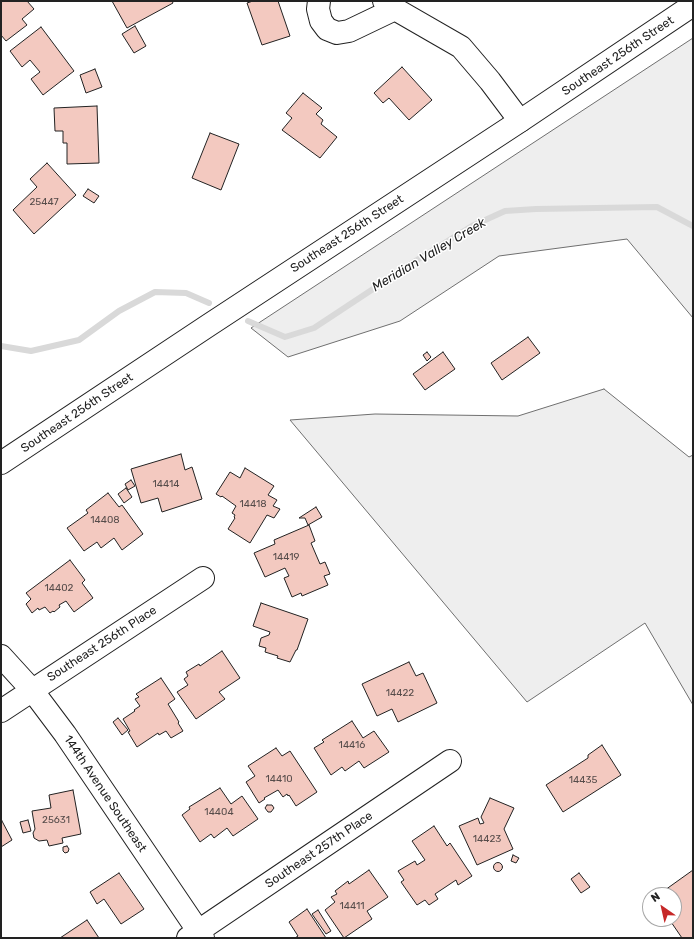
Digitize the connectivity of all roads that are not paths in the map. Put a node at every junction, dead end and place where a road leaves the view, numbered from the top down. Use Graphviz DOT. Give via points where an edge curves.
graph roads {
  1 [pos="319,1"];
  2 [pos="390,5"];
  3 [pos="693,5"];
  4 [pos="520,121"];
  5 [pos="1,463"];
  6 [pos="203,578"];
  7 [pos="1,656"];
  8 [pos="32,690"];
  9 [pos="1,711"];
  10 [pos="450,761"];
  11 [pos="196,936"];
  1 -- 2 [label="street" via="321,21 327,29 337,33 349,31"];
  2 -- 4 [label="street" via="461,46"];
  3 -- 4 [label="street, Southeast 256th Street"];
  4 -- 5 [label="street, Southeast 256th Street"];
  6 -- 8 [label="street, Southeast 256th Place"];
  7 -- 8 [label="street, 144th Avenue Southeast"];
  8 -- 9 [label="street, Southeast 256th Place"];
  8 -- 11 [label="street, 144th Avenue Southeast" via="65,734"];
  10 -- 11 [label="street, Southeast 257th Place"];
}
